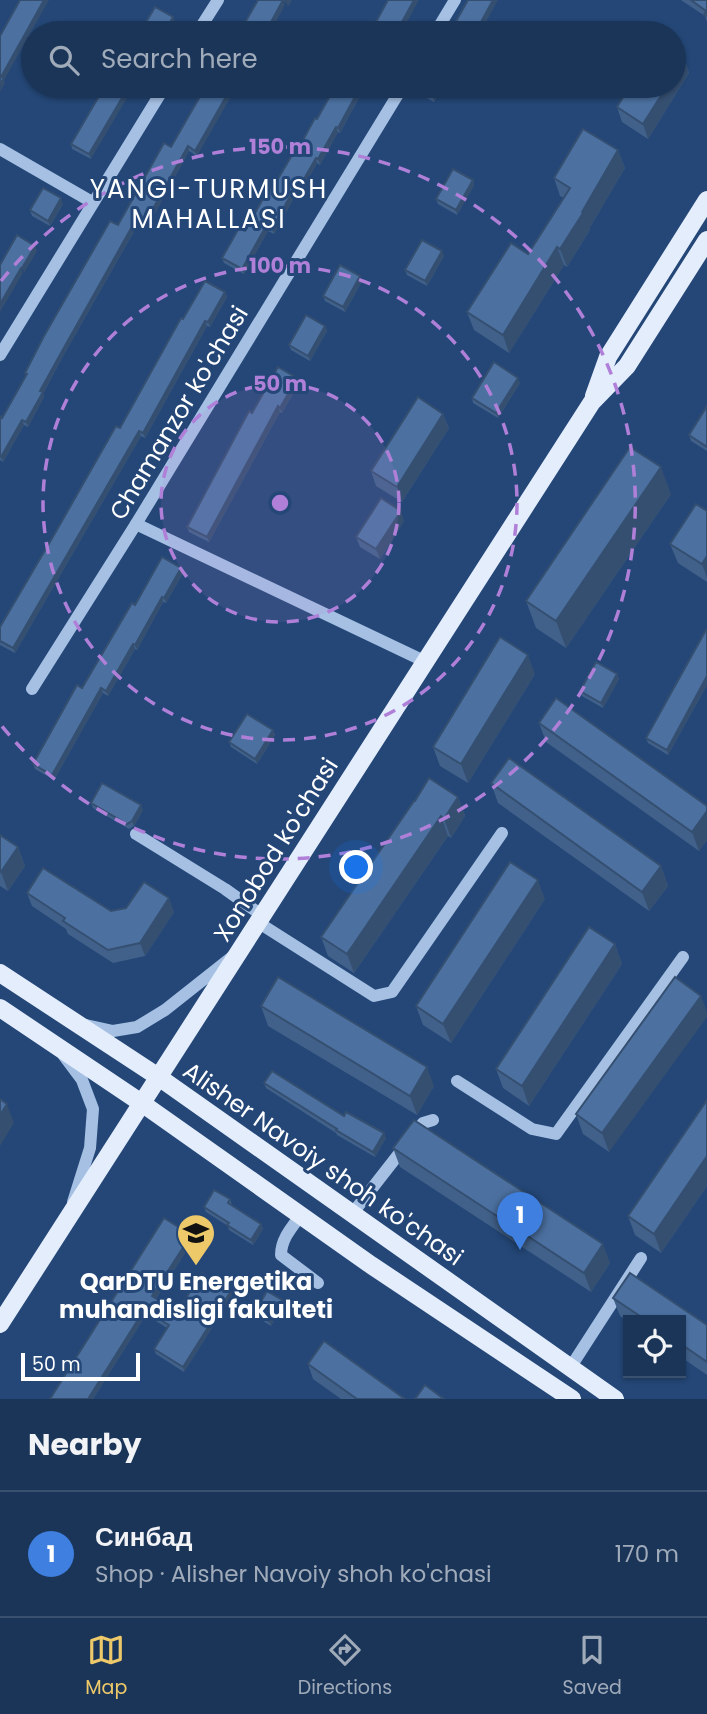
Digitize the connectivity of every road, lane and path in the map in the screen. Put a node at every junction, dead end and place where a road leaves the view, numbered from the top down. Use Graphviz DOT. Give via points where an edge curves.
graph roads {
  1 [pos="218,0"];
  2 [pos="455,0"];
  3 [pos="205,21"];
  4 [pos="442,21"];
  5 [pos="157,98"];
  6 [pos="396,98"];
  7 [pos="0,149"];
  8 [pos="707,200"];
  9 [pos="92,202"];
  10 [pos="707,240"];
  11 [pos="0,355"];
  12 [pos="592,402"];
  13 [pos="136,523"];
  14 [pos="424,662"];
  15 [pos="32,689"];
  16 [pos="502,833"];
  17 [pos="136,834"];
  18 [pos="261,919"];
  19 [pos="241,951"];
  20 [pos="683,957"];
  21 [pos="0,973"];
  22 [pos="0,1008"];
  23 [pos="73,1021"];
  24 [pos="55,1045"];
  25 [pos="160,1078"];
  26 [pos="457,1081"];
  27 [pos="143,1104"];
  28 [pos="433,1120"];
  29 [pos="352,1214"];
  30 [pos="301,1216"];
  31 [pos="69,1218"];
  32 [pos="641,1258"];
  33 [pos="318,1283"];
  34 [pos="0,1324"];
  35 [pos="537,1345"];
  36 [pos="524,1365"];
  37 [pos="570,1368"];
  38 [pos="572,1399"];
  39 [pos="615,1399"];
  1 -- 3 [label="street"];
  2 -- 4 [label="street"];
  5 -- 9 [label="street"];
  6 -- 13 [label="street, Chamanzor ko'chasi"];
  7 -- 9 [label="street"];
  8 -- 12 [label="main road, Xonobod ko'chasi" via="608,357"];
  9 -- 11 [label="street"];
  10 -- 12 [label="main road, Xonobod ko'chasi" via="627,366"];
  12 -- 14 [label="main road, Xonobod ko'chasi"];
  13 -- 14 [label="street"];
  13 -- 15 [label="street, Chamanzor ko'chasi"];
  14 -- 18 [label="main road, Xonobod ko'chasi"];
  16 -- 18 [label="street" via="391,992 374,996"];
  17 -- 18 [label="street" via="225,889"];
  18 -- 19 [label="main road, Xonobod ko'chasi"];
  19 -- 23 [label="street" via="137,1027 113,1031"];
  19 -- 25 [label="main road, Xonobod ko'chasi"];
  20 -- 26 [label="street" via="556,1134 532,1129"];
  21 -- 23 [label="main road, Alisher Navoiy shoh ko'chasi"];
  22 -- 24 [label="main road"];
  23 -- 25 [label="main road, Alisher Navoiy shoh ko'chasi"];
  24 -- 27 [label="main road"];
  24 -- 31 [label="street" via="82,1080 93,1109 90,1148"];
  25 -- 27 [label="main road, Xonobod ko'chasi"];
  25 -- 29 [label="main road, Alisher Navoiy shoh ko'chasi"];
  27 -- 30 [label="main road"];
  27 -- 31 [label="main road, Xonobod ko'chasi"];
  28 -- 29 [label="street" via="423,1123"];
  29 -- 35 [label="main road, Alisher Navoiy shoh ko'chasi"];
  30 -- 33 [label="street" via="287,1235 281,1255"];
  30 -- 36 [label="main road"];
  31 -- 34 [label="main road, Xonobod ko'chasi"];
  32 -- 37 [label="street"];
  35 -- 36 [label="street"];
  35 -- 37 [label="main road, Alisher Navoiy shoh ko'chasi"];
  36 -- 38 [label="main road"];
  37 -- 39 [label="main road, Alisher Navoiy shoh ko'chasi"];
}
